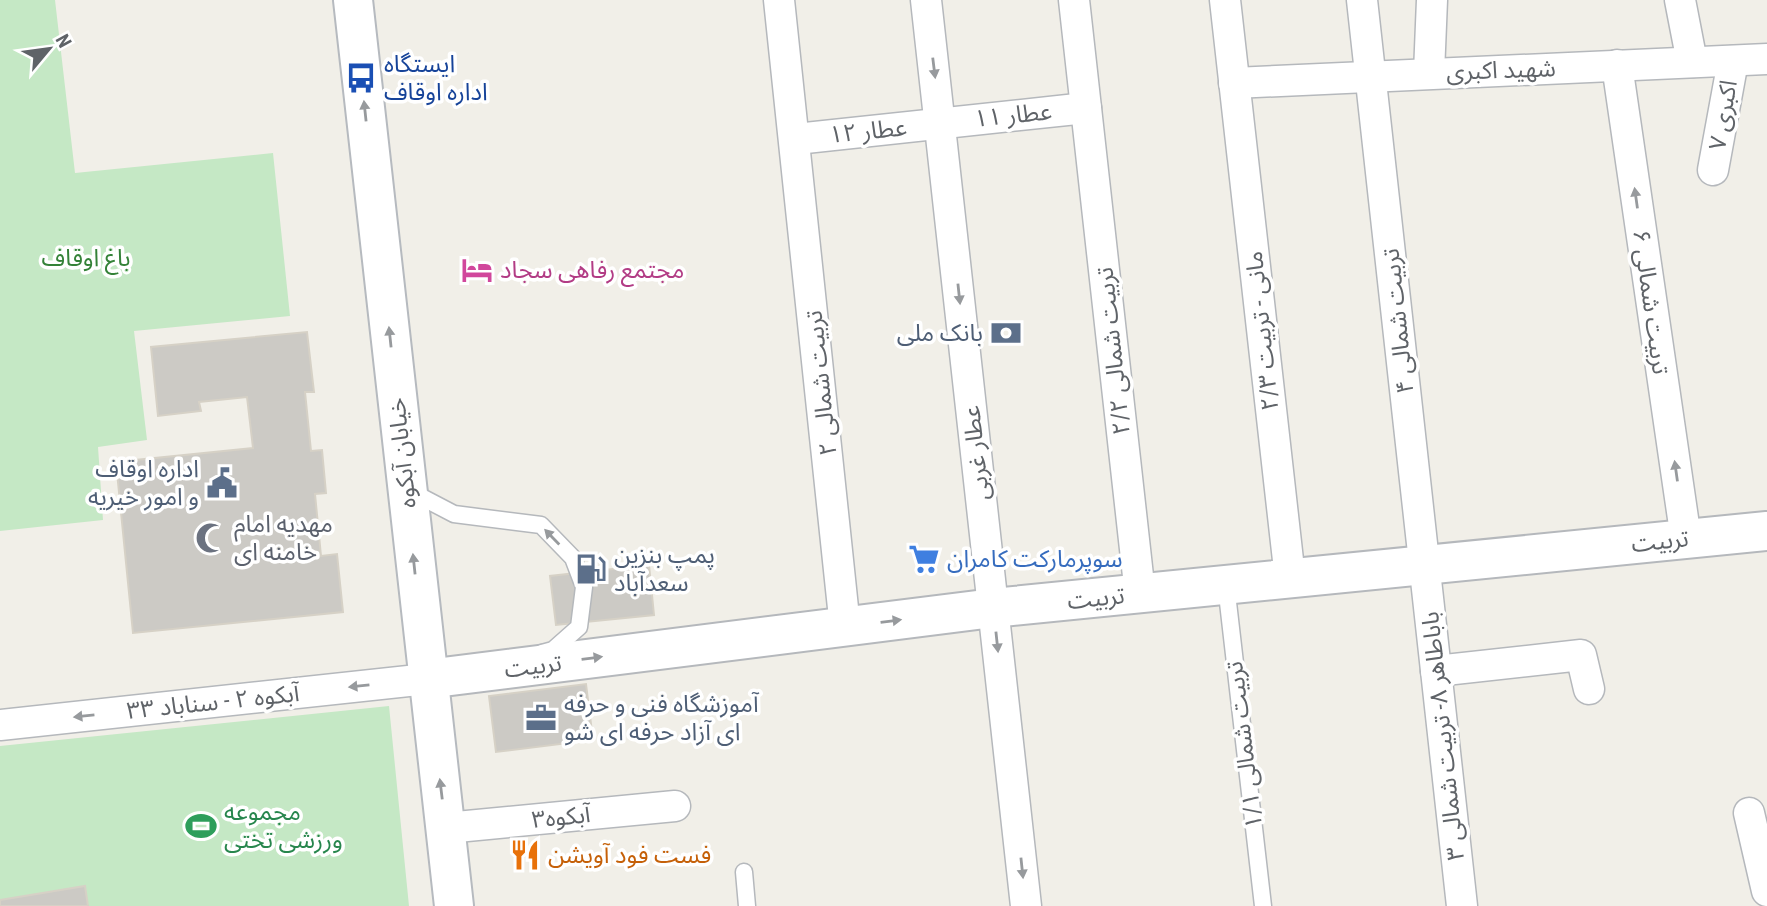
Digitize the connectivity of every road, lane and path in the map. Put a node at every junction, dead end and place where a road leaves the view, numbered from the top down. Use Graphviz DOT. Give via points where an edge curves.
graph roads {
  1 [pos="353,0"];
  2 [pos="779,0"];
  3 [pos="926,0"];
  4 [pos="1073,0"];
  5 [pos="1225,0"];
  6 [pos="1362,0"];
  7 [pos="1432,0"];
  8 [pos="1681,0"];
  9 [pos="1767,59"];
  10 [pos="1733,61"];
  11 [pos="1692,62"];
  12 [pos="1617,65"];
  13 [pos="1429,74"];
  14 [pos="1371,76"];
  15 [pos="1234,83"];
  16 [pos="1086,107"];
  17 [pos="940,123"];
  18 [pos="796,139"];
  19 [pos="1713,170"];
  20 [pos="406,489"];
  21 [pos="1767,531"];
  22 [pos="1686,539"];
  23 [pos="1425,565"];
  24 [pos="1290,578"];
  25 [pos="1226,585"];
  26 [pos="1140,594"];
  27 [pos="993,608"];
  28 [pos="845,626"];
  29 [pos="1436,671"];
  30 [pos="427,679"];
  31 [pos="1589,689"];
  32 [pos="0,725"];
  33 [pos="675,806"];
  34 [pos="1749,813"];
  35 [pos="446,828"];
  36 [pos="744,872"];
  37 [pos="1767,891"];
  38 [pos="454,906"];
  39 [pos="747,906"];
  40 [pos="1026,906"];
  41 [pos="1263,906"];
  42 [pos="1462,906"];
  20 -- 1 [label="street, خیابان آبکوه, one-way"];
  2 -- 18 [label="street, تربیت شمالی ۲"];
  3 -- 17 [label="street, عطار غربی, one-way"];
  4 -- 16 [label="street, تربیت شمالی ۲/۲"];
  5 -- 15 [label="street, مانی - تربیت ۲/۳"];
  6 -- 14 [label="street, تربیت شمالی ۴"];
  7 -- 13 [label="street"];
  8 -- 11 [label="street"];
  9 -- 10 [label="street, شهید اکبری"];
  10 -- 11 [label="street, شهید اکبری"];
  10 -- 19 [label="street, اکبری ۷"];
  11 -- 12 [label="street, شهید اکبری"];
  12 -- 13 [label="street, شهید اکبری"];
  22 -- 12 [label="street, تربیت شمالی ۶, one-way"];
  13 -- 14 [label="street, شهید اکبری"];
  14 -- 15 [label="street, شهید اکبری"];
  14 -- 23 [label="street, تربیت شمالی ۴"];
  15 -- 24 [label="street, مانی - تربیت ۲/۳"];
  16 -- 17 [label="street, عطار ۱۱"];
  16 -- 26 [label="street, تربیت شمالی ۲/۲"];
  17 -- 18 [label="street, عطار ۱۲"];
  17 -- 27 [label="street, عطار غربی, one-way"];
  18 -- 28 [label="street, تربیت شمالی ۲"];
  30 -- 20 [label="street, خیابان آبکوه, one-way"];
  30 -- 20 [label="lane, one-way" via="553,650 579,627 584,587 573,558 541,525 454,514"];
  21 -- 22 [label="street, تربیت"];
  22 -- 23 [label="street, تربیت"];
  23 -- 24 [label="street, تربیت"];
  23 -- 29 [label="street, باباطاهر ۸- تربیت شمالی ۳"];
  24 -- 25 [label="street, تربیت"];
  25 -- 26 [label="street, تربیت"];
  25 -- 41 [label="lane, تربیت شمالی ۱/۱"];
  26 -- 27 [label="street, تربیت"];
  28 -- 27 [label="street, تربیت, one-way"];
  27 -- 40 [label="street, عطار غربی, one-way"];
  30 -- 28 [label="street, تربیت, one-way"];
  29 -- 31 [label="street" via="1577,654 1584,658"];
  29 -- 42 [label="street, باباطاهر ۸- تربیت شمالی ۳"];
  30 -- 32 [label="street, آبکوه ۲ - سناباد ۳۳, one-way"];
  35 -- 30 [label="street, خیابان آبکوه, one-way"];
  33 -- 35 [label="street, آبکوه۳"];
  34 -- 37 [label="street"];
  35 -- 38 [label="street, خیابان آبکوه"];
  36 -- 39 [label="lane"];
}
